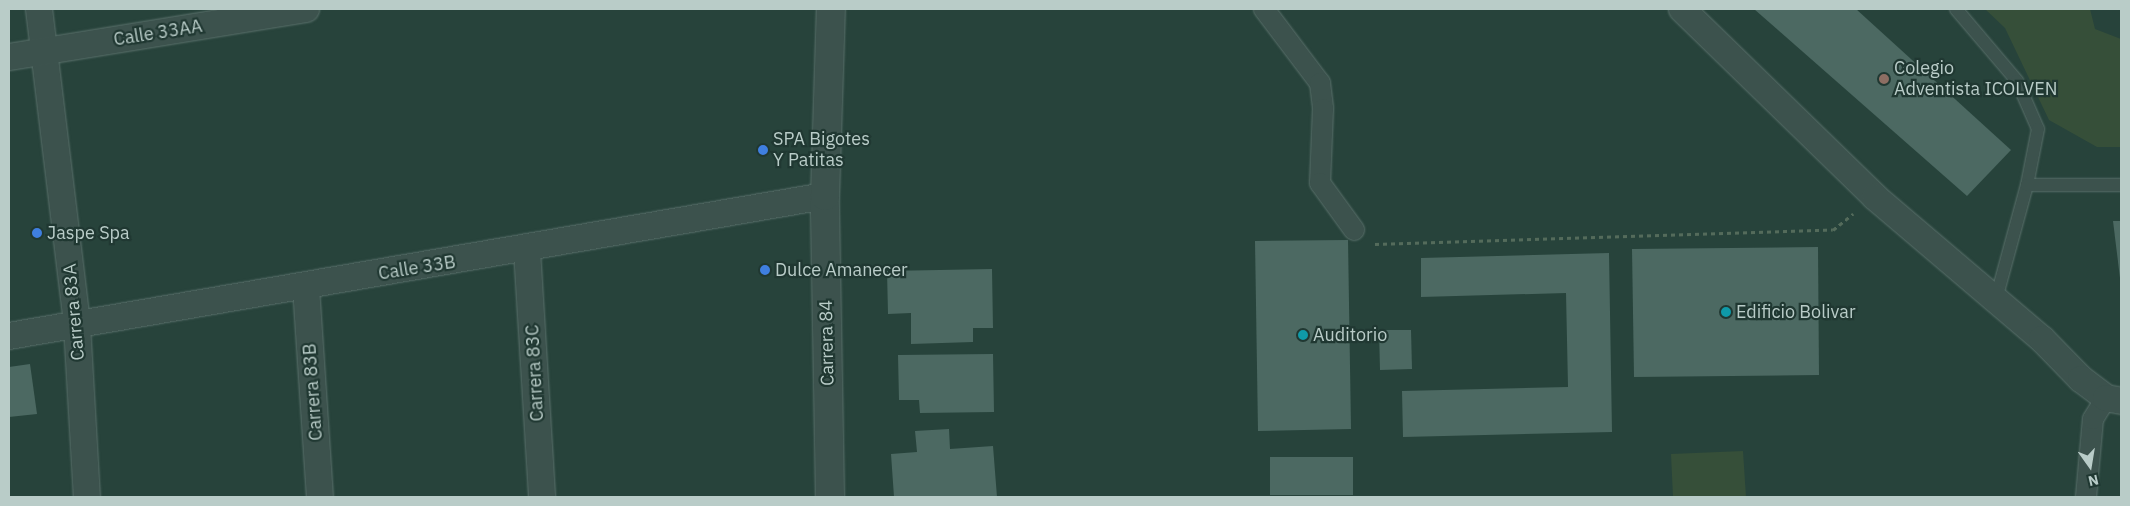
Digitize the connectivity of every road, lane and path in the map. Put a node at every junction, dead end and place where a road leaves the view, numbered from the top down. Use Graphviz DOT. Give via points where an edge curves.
graph roads {
  1 [pos="38,9"];
  2 [pos="306,9"];
  3 [pos="831,9"];
  4 [pos="1264,9"];
  5 [pos="1682,9"];
  6 [pos="1956,9"];
  7 [pos="46,51"];
  8 [pos="9,57"];
  9 [pos="2027,185"];
  10 [pos="2121,185"];
  11 [pos="825,196"];
  12 [pos="1875,197"];
  13 [pos="1354,230"];
  14 [pos="527,250"];
  15 [pos="306,286"];
  16 [pos="1996,299"];
  17 [pos="77,325"];
  18 [pos="9,336"];
  19 [pos="2114,399"];
  20 [pos="87,497"];
  21 [pos="320,497"];
  22 [pos="542,497"];
  23 [pos="830,497"];
  24 [pos="2086,497"];
  1 -- 7 [label="street, Carrera 83A"];
  2 -- 7 [label="street, Calle 33AA"];
  3 -- 11 [label="street, Carrera 84"];
  4 -- 13 [label="street" via="1320,83 1323,108 1320,183"];
  5 -- 12 [label="street"];
  6 -- 9 [label="lane" via="2017,81 2038,129"];
  7 -- 8 [label="street, Calle 33AA"];
  7 -- 17 [label="street, Carrera 83A"];
  9 -- 10 [label="lane"];
  9 -- 16 [label="lane"];
  11 -- 14 [label="street, Calle 33B"];
  11 -- 23 [label="street, Carrera 84"];
  12 -- 13 [label="path" via="1834,230 1367,244"];
  12 -- 16 [label="street"];
  14 -- 15 [label="street, Calle 33B"];
  14 -- 22 [label="street, Carrera 83C"];
  15 -- 17 [label="street, Calle 33B"];
  15 -- 21 [label="street, Carrera 83B"];
  16 -- 19 [label="street" via="2042,338 2081,379"];
  17 -- 18 [label="street, Calle 33B"];
  17 -- 20 [label="street, Carrera 83A"];
  19 -- 24 [label="street" via="2093,419"];
}
